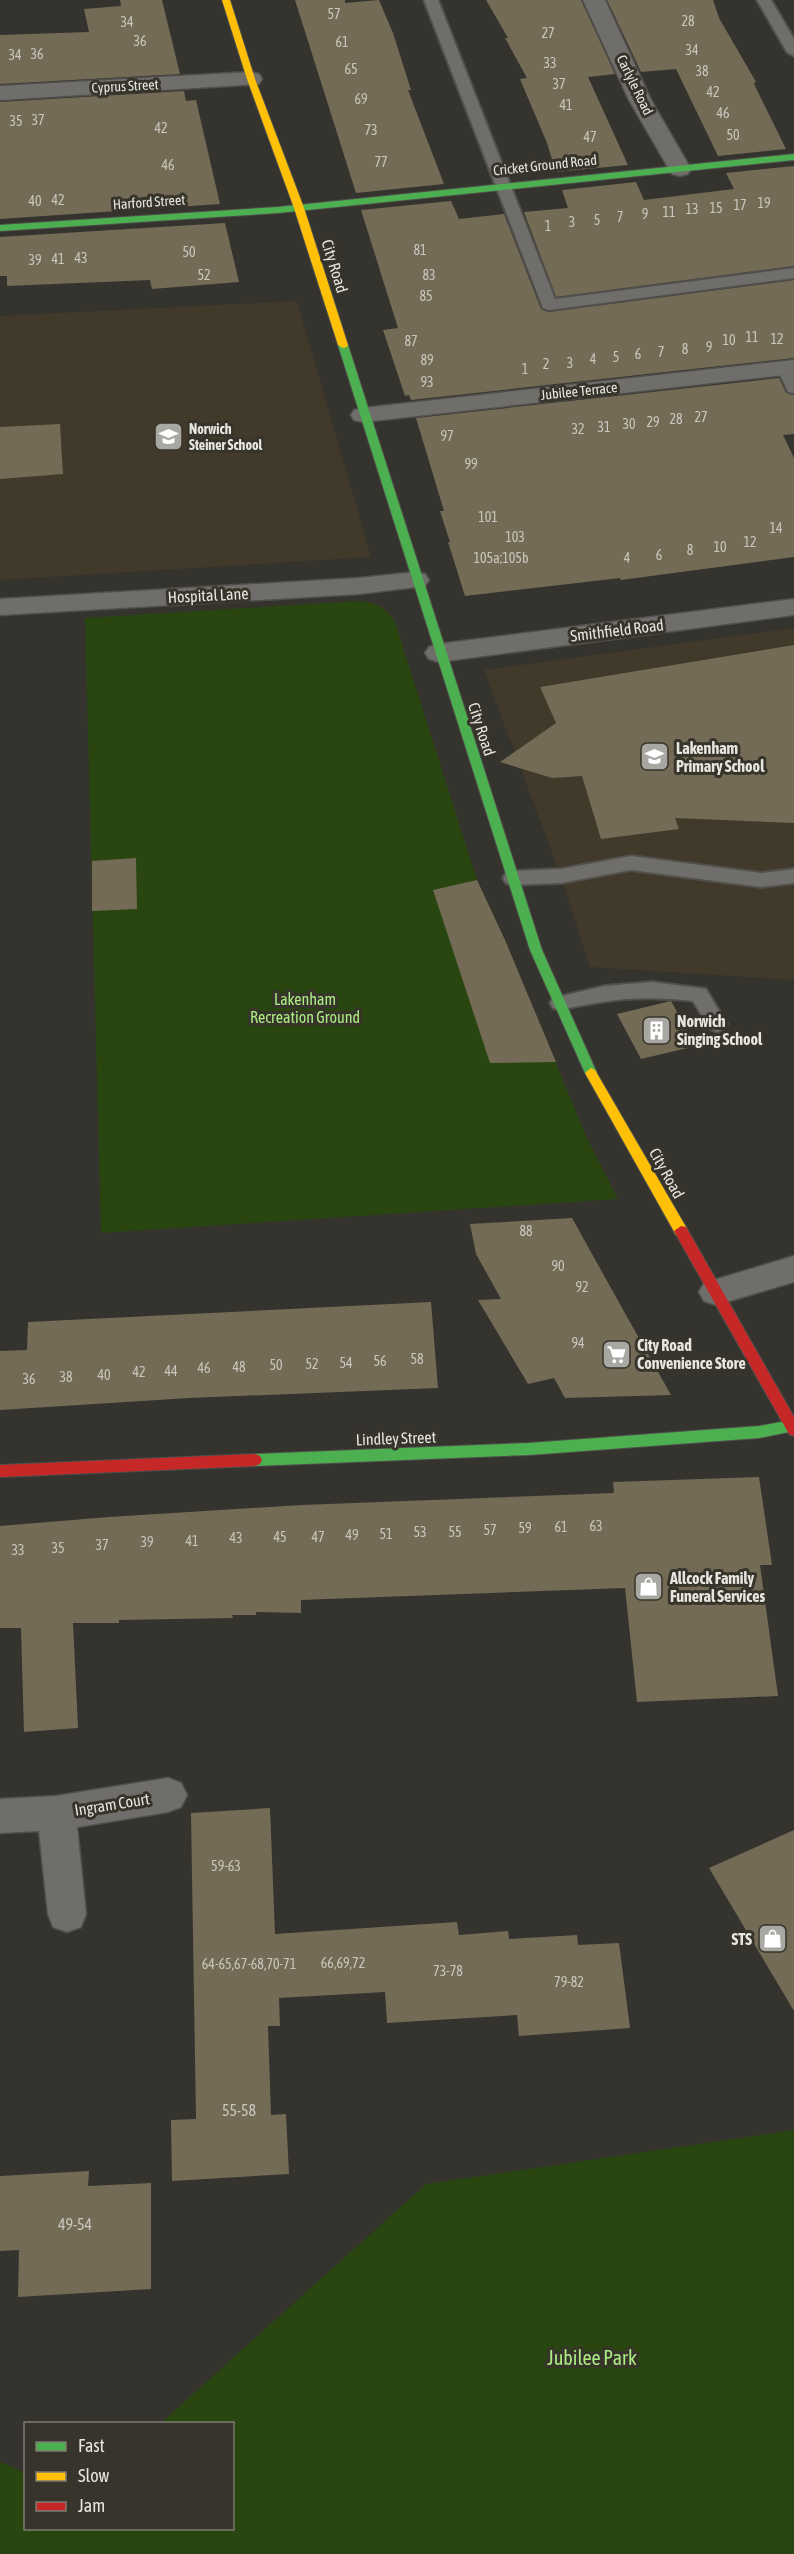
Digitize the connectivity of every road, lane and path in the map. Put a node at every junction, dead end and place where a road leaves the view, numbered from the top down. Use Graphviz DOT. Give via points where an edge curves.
graph roads {
  1 [pos="226,0"];
  2 [pos="431,0"];
  3 [pos="594,0"];
  4 [pos="764,0"];
  5 [pos="794,52"];
  6 [pos="251,79"];
  7 [pos="0,93"];
  8 [pos="794,157"];
  9 [pos="680,169"];
  10 [pos="503,186"];
  11 [pos="299,208"];
  12 [pos="0,228"];
  13 [pos="794,273"];
  14 [pos="791,374"];
  15 [pos="363,415"];
  16 [pos="416,580"];
  17 [pos="794,607"];
  18 [pos="0,608"];
  19 [pos="440,653"];
  20 [pos="794,876"];
  21 [pos="513,878"];
  22 [pos="560,1003"];
  23 [pos="717,1024"];
  24 [pos="794,1269"];
  25 [pos="716,1292"];
  26 [pos="793,1428"];
  27 [pos="0,1471"];
  28 [pos="168,1795"];
  29 [pos="56,1813"];
  30 [pos="0,1816"];
  31 [pos="68,1914"];
  1 -- 6 [label="street, City Road"];
  2 -- 10 [label="lane"];
  3 -- 9 [label="street, Carlyle Road" via="640,100"];
  4 -- 5 [label="lane"];
  6 -- 7 [label="street, Cyprus Street"];
  6 -- 11 [label="street, City Road"];
  8 -- 9 [label="street, Cricket Ground Road"];
  9 -- 10 [label="street, Cricket Ground Road"];
  10 -- 11 [label="street, Cricket Ground Road"];
  10 -- 13 [label="lane" via="549,305"];
  11 -- 12 [label="street, Harford Street"];
  11 -- 15 [label="street, City Road"];
  14 -- 15 [label="street, Jubilee Terrace"];
  15 -- 16 [label="street, City Road"];
  16 -- 18 [label="street, Hospital Lane"];
  16 -- 19 [label="street, City Road"];
  17 -- 19 [label="street, Smithfield Road"];
  19 -- 21 [label="street, City Road"];
  20 -- 21 [label="lane" via="761,880 632,863 561,876"];
  21 -- 22 [label="street, City Road" via="536,950"];
  22 -- 23 [label="lane" via="605,993 652,989 699,994"];
  22 -- 25 [label="street, City Road" via="586,1063"];
  24 -- 25 [label="street"];
  25 -- 26 [label="street, City Road"];
  26 -- 27 [label="street, Lindley Street" via="530,1449"];
  28 -- 29 [label="street, Ingram Court"];
  29 -- 30 [label="street, Ingram Court"];
  29 -- 31 [label="street, Ingram Court"];
}
